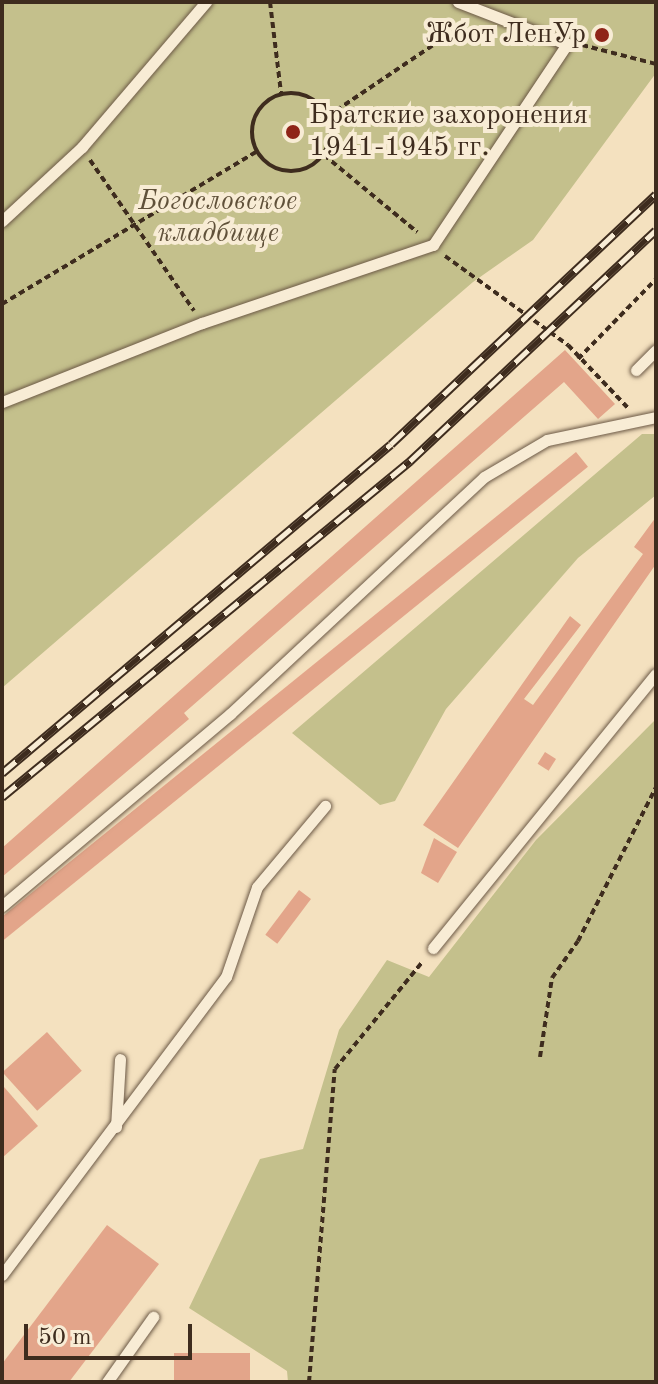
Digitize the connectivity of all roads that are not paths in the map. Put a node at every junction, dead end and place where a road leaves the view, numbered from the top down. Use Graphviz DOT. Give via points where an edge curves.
graph roads {
  1 [pos="206,2"];
  2 [pos="458,2"];
  3 [pos="2,221"];
  4 [pos="656,350"];
  5 [pos="636,370"];
  6 [pos="2,402"];
  7 [pos="650,419"];
  8 [pos="656,674"];
  9 [pos="325,806"];
  10 [pos="2,906"];
  11 [pos="433,948"];
  12 [pos="120,1059"];
  13 [pos="116,1127"];
  14 [pos="2,1275"];
  15 [pos="153,1317"];
  16 [pos="107,1382"];
  1 -- 3 [label="lane" via="82,147"];
  2 -- 6 [label="lane" via="567,44 433,245 202,323"];
  4 -- 5 [label="lane"];
  7 -- 10 [label="lane" via="547,440 484,477 230,714"];
  8 -- 11 [label="lane"];
  9 -- 13 [label="lane" via="257,887 226,977"];
  12 -- 13 [label="lane"];
  13 -- 14 [label="lane"];
  15 -- 16 [label="lane"];
}
